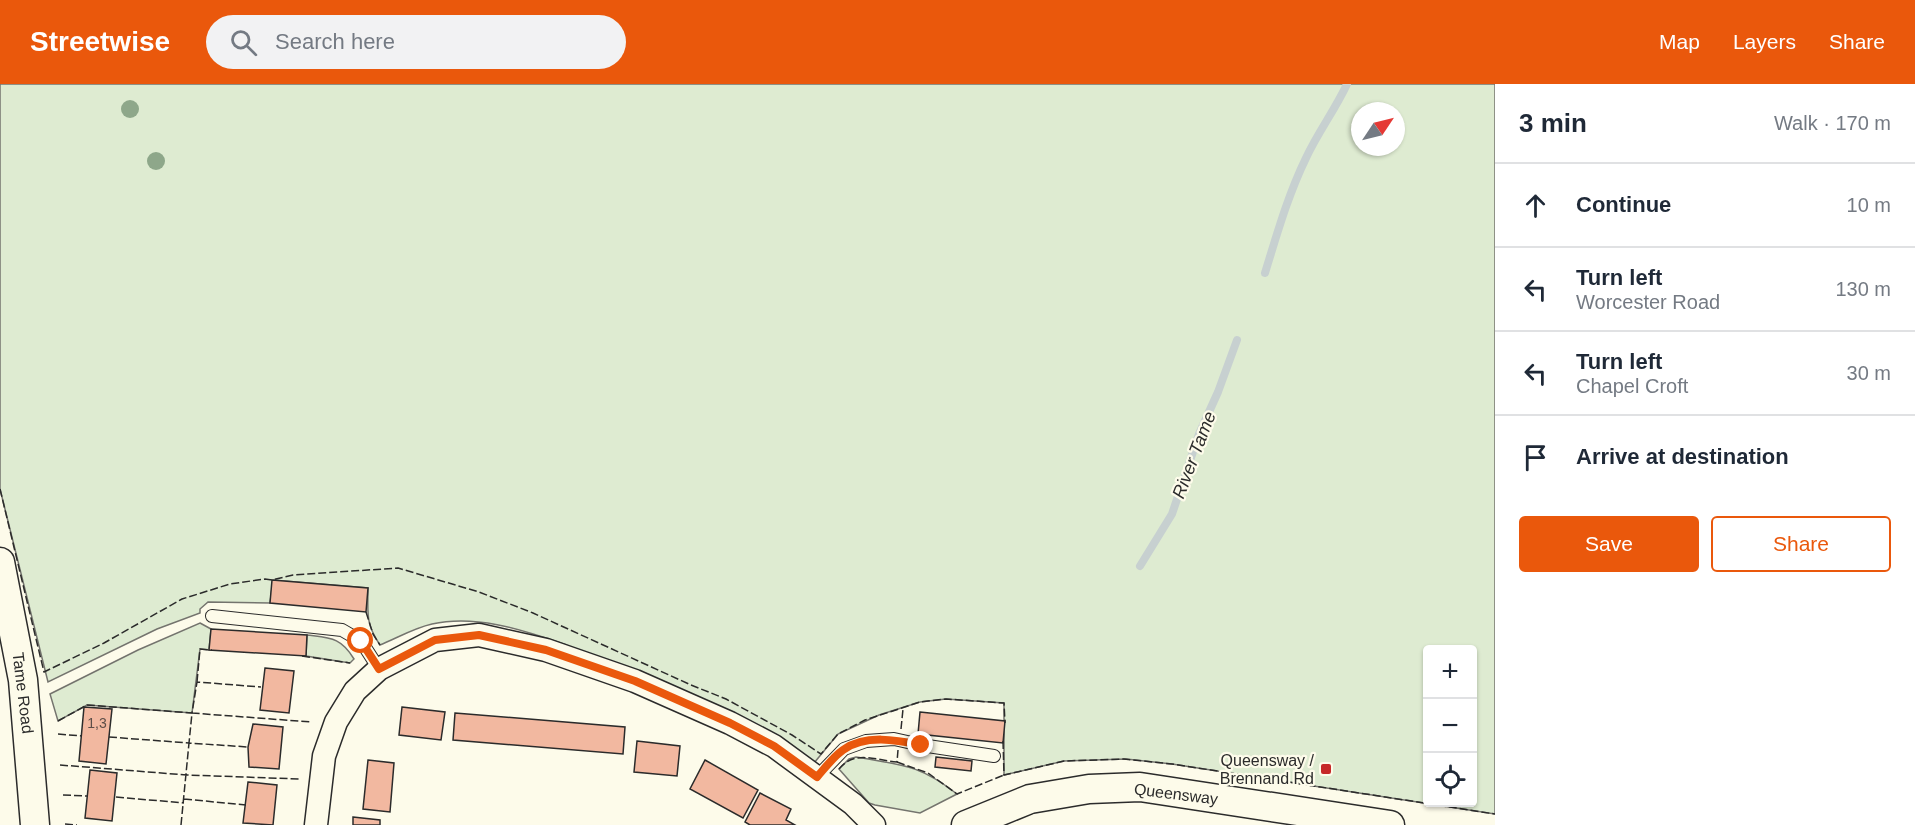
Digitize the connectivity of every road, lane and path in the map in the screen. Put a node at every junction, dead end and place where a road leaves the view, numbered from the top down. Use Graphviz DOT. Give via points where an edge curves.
graph roads {
  1 [pos="1,573"];
  2 [pos="212,616"];
  3 [pos="379,669"];
  4 [pos="994,756"];
  5 [pos="817,777"];
  6 [pos="1335,821"];
  7 [pos="35,825"];
  8 [pos="316,825"];
  9 [pos="874,825"];
  10 [pos="966,825"];
  11 [pos="1390,825"];
  1 -- 7 [label="street, Tame Road" via="23,680"];
  2 -- 3 [label="lane" via="342,630 361,641"];
  3 -- 5 [label="street" via="435,640 479,635 546,650 635,681 730,723 774,746"];
  3 -- 8 [label="street" via="356,691 336,722 324,756"];
  4 -- 5 [label="lane" via="894,739 866,741 844,749"];
  5 -- 9 [label="street"];
  6 -- 10 [label="street, Queensway" via="1140,787 1089,789 1030,799"];
  6 -- 11 [label="street, Queensway"];
}
